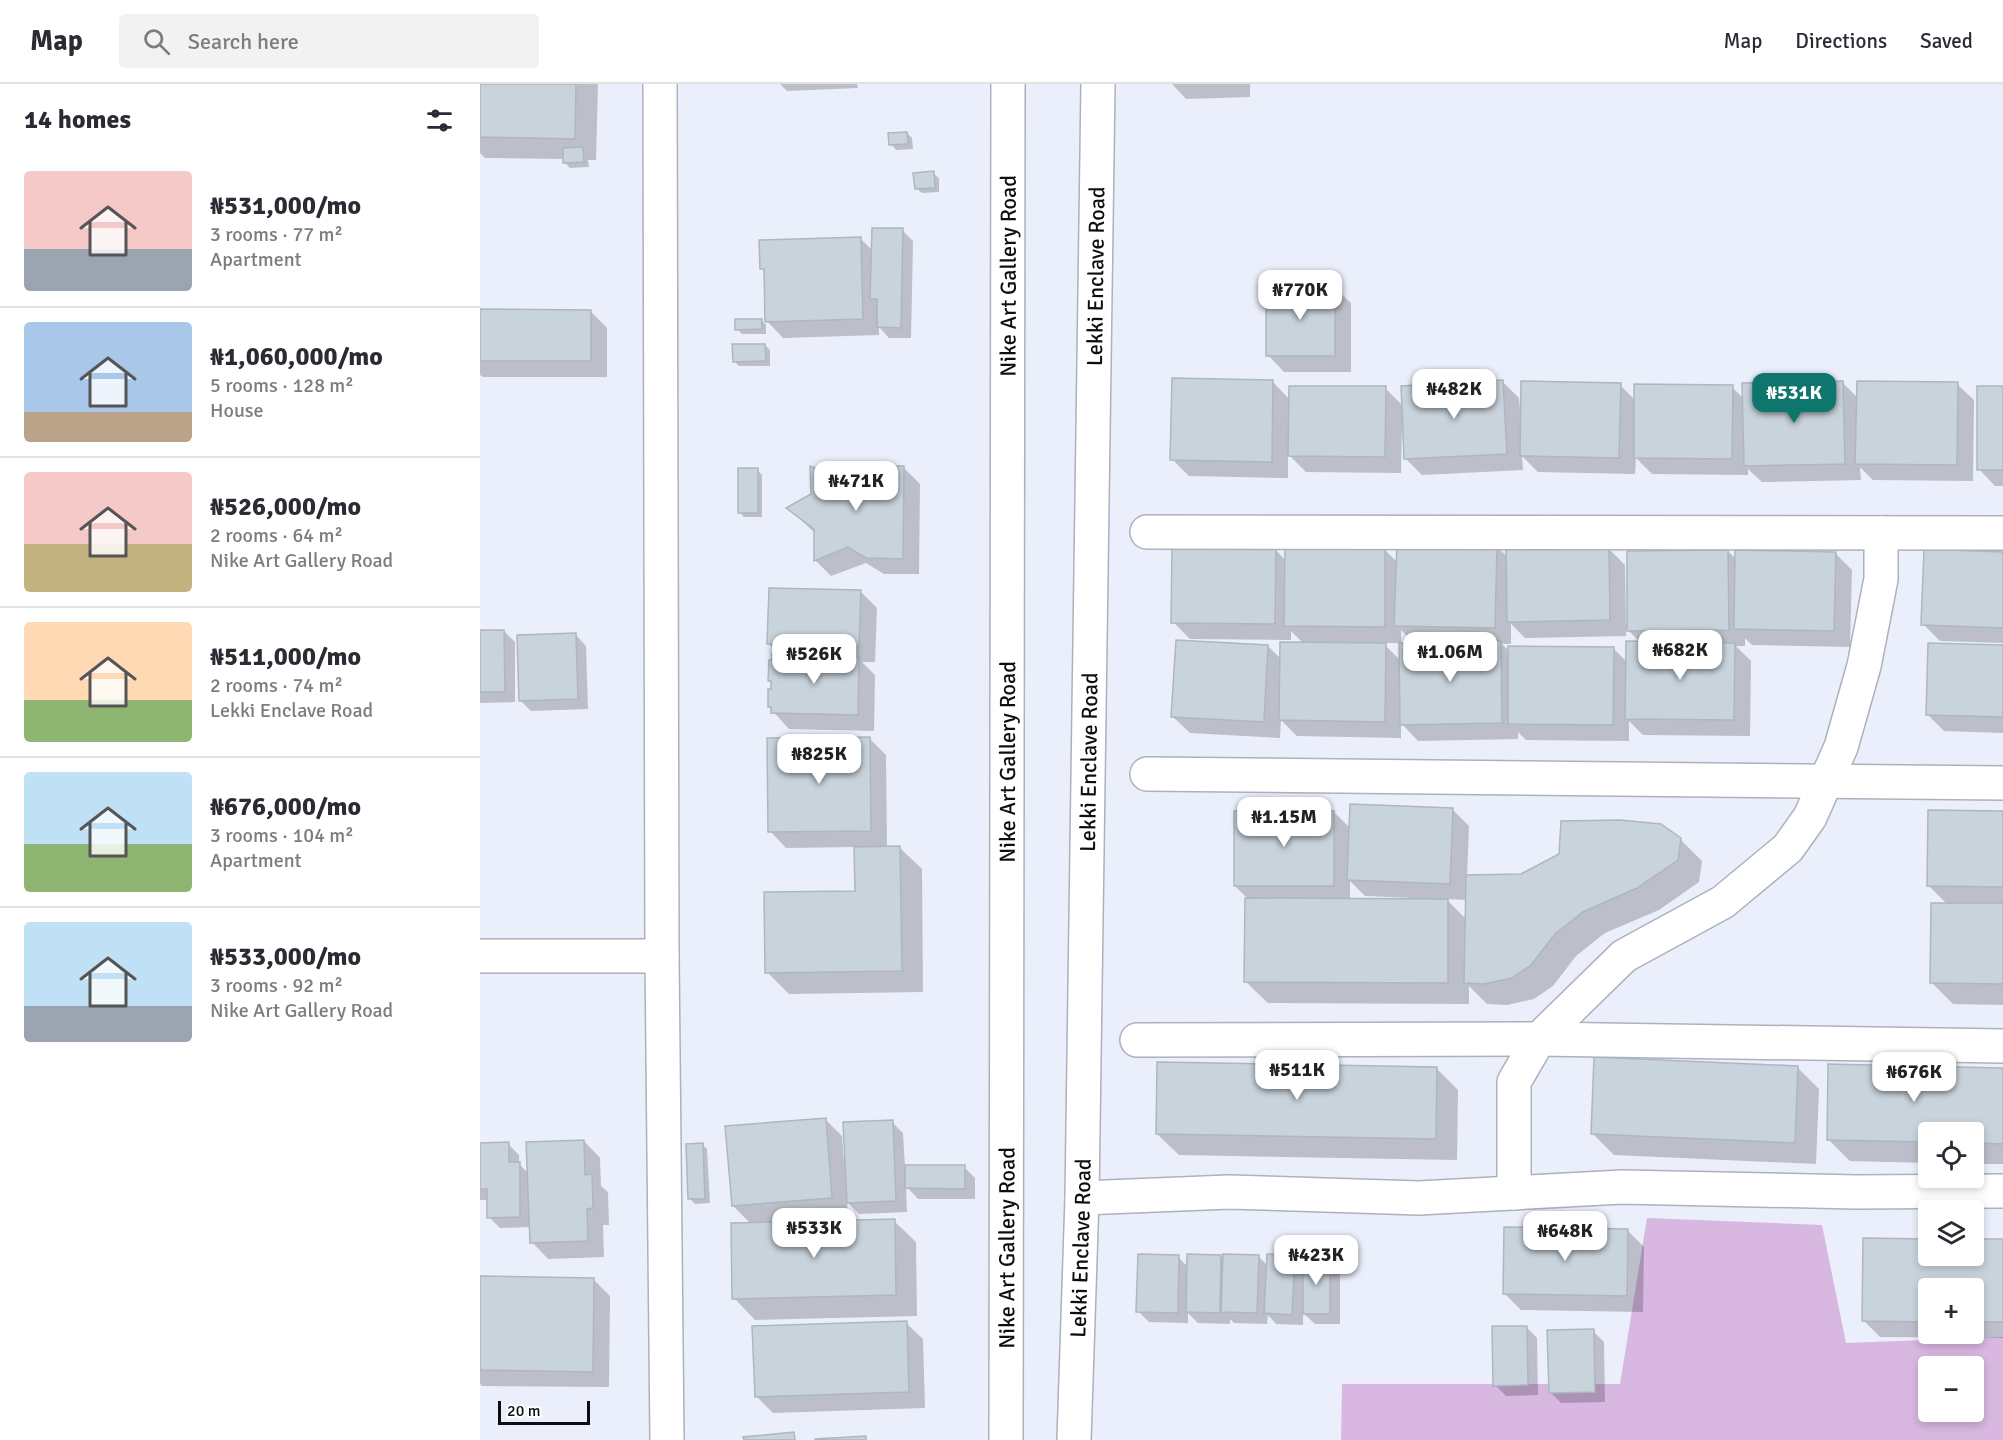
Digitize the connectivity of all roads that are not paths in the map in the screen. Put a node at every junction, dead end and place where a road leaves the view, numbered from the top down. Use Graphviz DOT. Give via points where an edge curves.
graph roads {
  1 [pos="660,84"];
  2 [pos="1008,84"];
  3 [pos="1098,84"];
  4 [pos="1147,531"];
  5 [pos="1881,533"];
  6 [pos="2003,533"];
  7 [pos="1147,774"];
  8 [pos="1825,782"];
  9 [pos="2003,783"];
  10 [pos="480,956"];
  11 [pos="662,956"];
  12 [pos="1539,1039"];
  13 [pos="1137,1040"];
  14 [pos="2003,1046"];
  15 [pos="2003,1191"];
  16 [pos="1514,1193"];
  17 [pos="1082,1198"];
  18 [pos="667,1440"];
  19 [pos="1006,1440"];
  20 [pos="1074,1440"];
  1 -- 11 [label="street"];
  2 -- 19 [label="street, Nike Art Gallery Road"];
  3 -- 17 [label="street, Lekki Enclave Road"];
  4 -- 5 [label="street"];
  5 -- 6 [label="street"];
  5 -- 8 [label="street" via="1881,579 1864,666 1841,747"];
  7 -- 8 [label="street"];
  8 -- 9 [label="street"];
  8 -- 12 [label="street" via="1810,817 1788,848 1723,902 1624,956"];
  10 -- 11 [label="street"];
  11 -- 18 [label="street"];
  12 -- 13 [label="street"];
  12 -- 14 [label="street"];
  12 -- 16 [label="street" via="1514,1082"];
  15 -- 16 [label="street" via="1622,1187"];
  16 -- 17 [label="street" via="1419,1198 1229,1192"];
  17 -- 20 [label="street, Lekki Enclave Road"];
}
